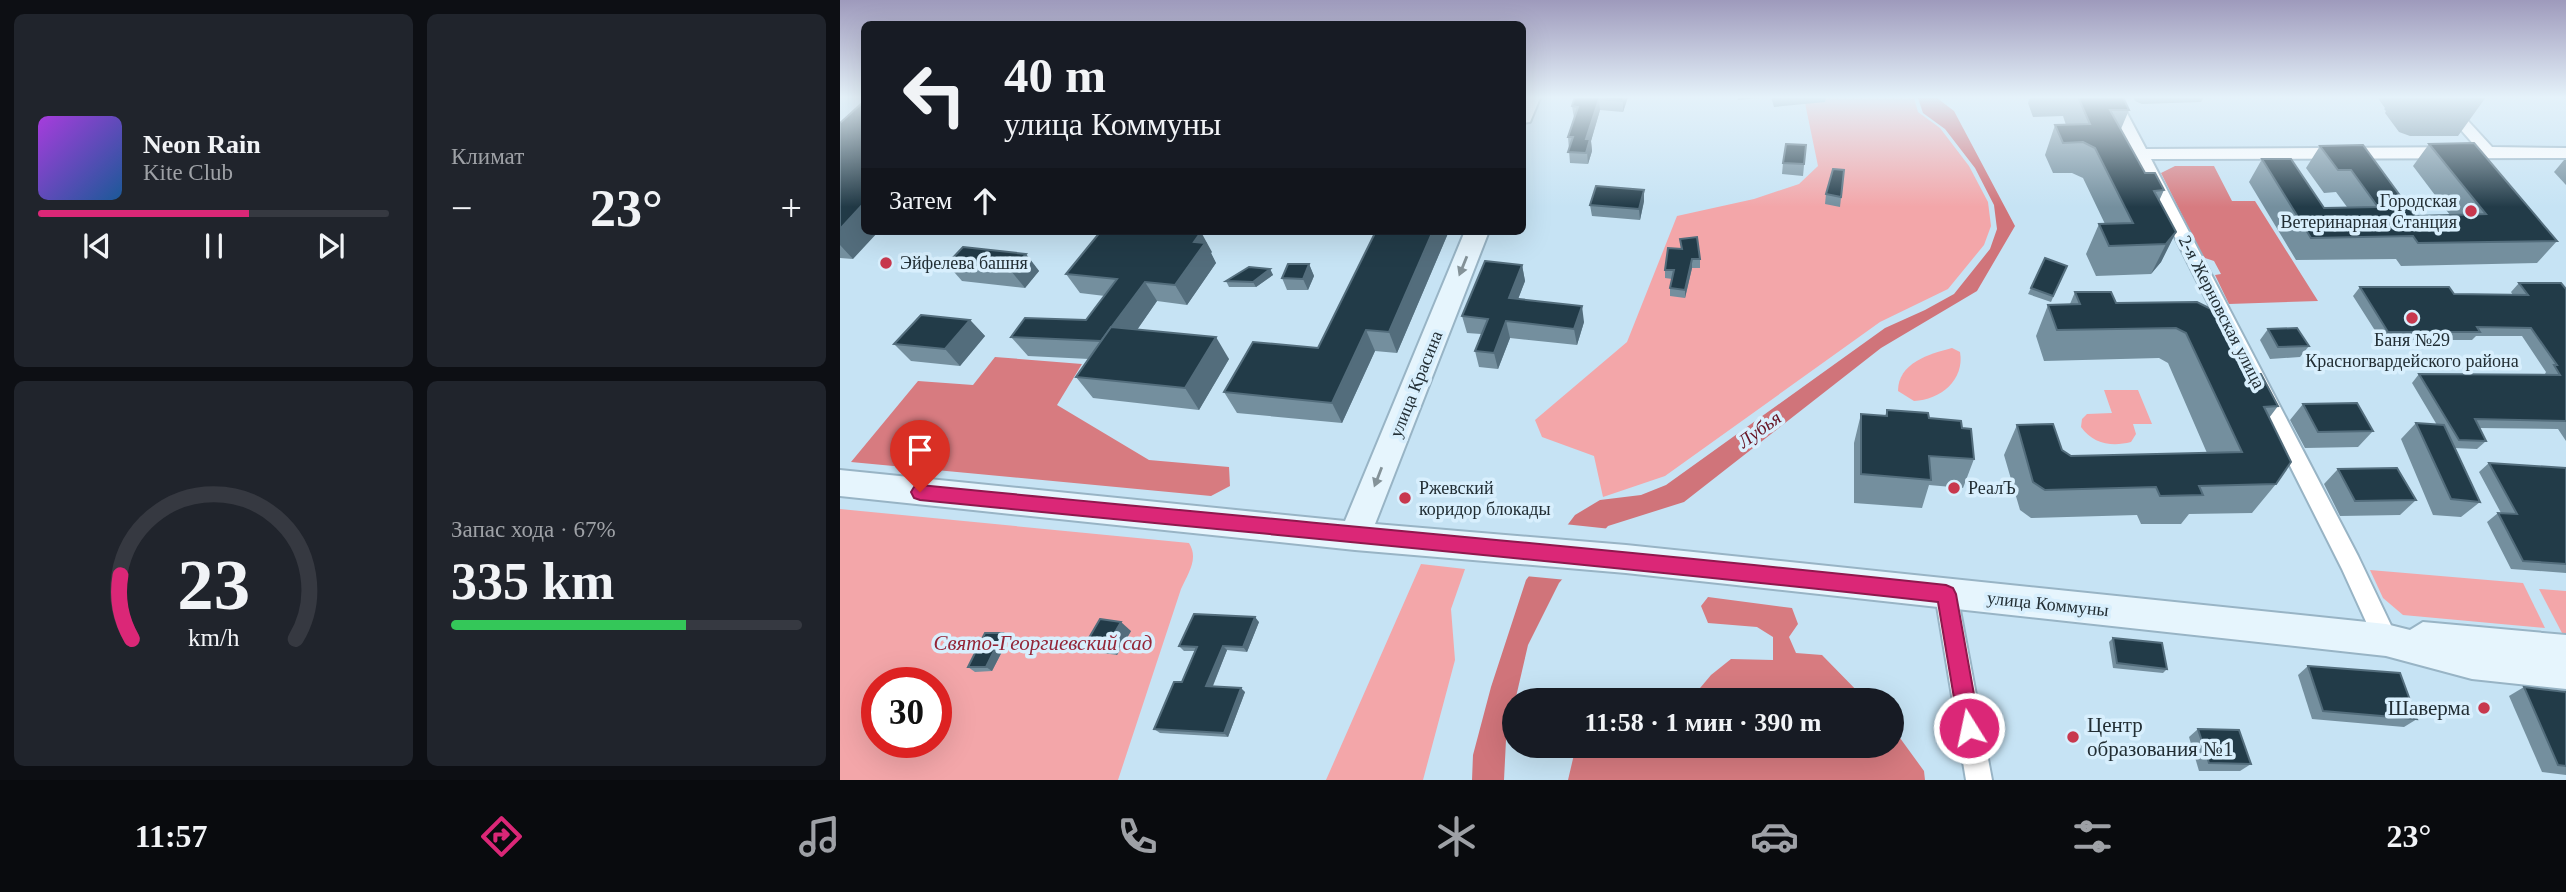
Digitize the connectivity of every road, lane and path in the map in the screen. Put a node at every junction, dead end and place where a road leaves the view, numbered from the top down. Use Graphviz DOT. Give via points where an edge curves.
graph roads {
  1 [pos="2131,134"];
  2 [pos="2473,134"];
  3 [pos="2488,152"];
  4 [pos="2566,153"];
  5 [pos="2141,154"];
  6 [pos="1474,235"];
  7 [pos="840,483"];
  8 [pos="1355,536"];
  9 [pos="1946,594"];
  10 [pos="2386,640"];
  11 [pos="2566,651"];
  12 [pos="2566,672"];
  13 [pos="1979,780"];
  1 -- 5 [label="street, 2-я Жерновская улица"];
  2 -- 3 [label="street"];
  3 -- 4 [label="street"];
  3 -- 5 [label="street"];
  5 -- 10 [label="street, 2-я Жерновская улица"];
  6 -- 8 [label="main road, улица Красина, one-way"];
  7 -- 8 [label="main road"];
  8 -- 9 [label="main road, улица Коммуны" via="1626,559"];
  9 -- 10 [label="main road, улица Коммуны"];
  9 -- 13 [label="street"];
  10 -- 11 [label="main road, улица Коммуны" via="2463,639"];
  10 -- 12 [label="main road, улица Коммуны" via="2472,662"];
}
